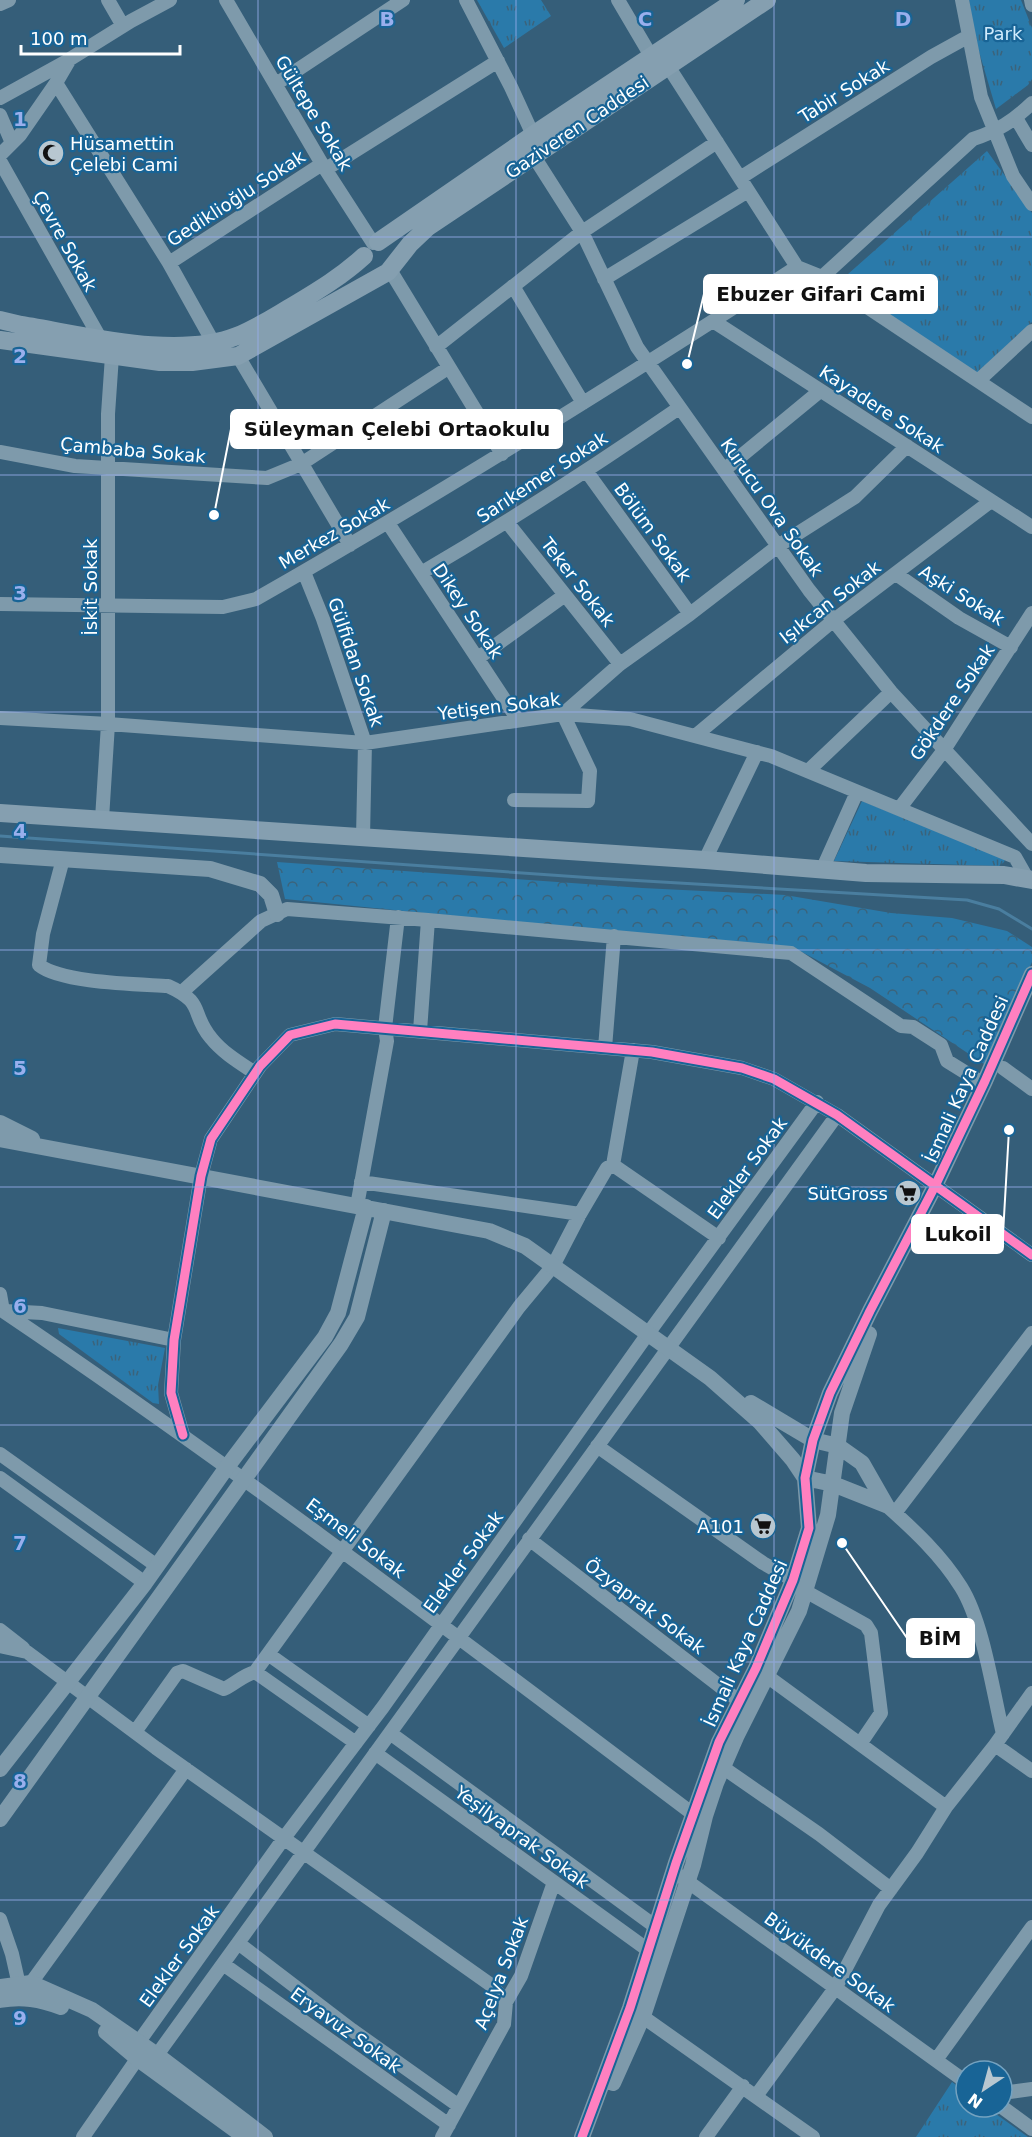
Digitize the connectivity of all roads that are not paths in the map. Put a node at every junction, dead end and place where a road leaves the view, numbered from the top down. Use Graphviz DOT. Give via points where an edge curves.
graph roads {
  1 [pos="9,0"];
  2 [pos="108,0"];
  3 [pos="170,0"];
  4 [pos="226,0"];
  5 [pos="403,0"];
  6 [pos="466,0"];
  7 [pos="618,0"];
  8 [pos="736,0"];
  9 [pos="767,0"];
  10 [pos="962,0"];
  11 [pos="1031,0"];
  12 [pos="0,4"];
  13 [pos="1032,5"];
  14 [pos="123,26"];
  15 [pos="969,36"];
  16 [pos="651,56"];
  17 [pos="70,59"];
  18 [pos="498,61"];
  19 [pos="668,66"];
  20 [pos="57,83"];
  21 [pos="276,84"];
  22 [pos="0,98"];
  23 [pos="1032,103"];
  24 [pos="0,114"];
  25 [pos="1016,118"];
  26 [pos="995,132"];
  27 [pos="533,135"];
  28 [pos="12,142"];
  29 [pos="717,142"];
  30 [pos="1032,145"];
  31 [pos="0,155"];
  32 [pos="533,155"];
  33 [pos="0,161"];
  34 [pos="324,166"];
  35 [pos="740,178"];
  36 [pos="748,191"];
  37 [pos="1032,204"];
  38 [pos="582,232"];
  39 [pos="372,247"];
  40 [pos="169,263"];
  41 [pos="797,267"];
  42 [pos="389,269"];
  43 [pos="822,277"];
  44 [pos="604,279"];
  45 [pos="513,286"];
  46 [pos="0,320"];
  47 [pos="713,321"];
  48 [pos="1032,331"];
  49 [pos="100,338"];
  50 [pos="0,340"];
  51 [pos="213,342"];
  52 [pos="436,347"];
  53 [pos="112,356"];
  54 [pos="238,356"];
  55 [pos="648,363"];
  56 [pos="448,368"];
  57 [pos="978,381"];
  58 [pos="820,391"];
  59 [pos="584,403"];
  60 [pos="679,408"];
  61 [pos="1032,417"];
  62 [pos="907,446"];
  63 [pos="0,452"];
  64 [pos="502,454"];
  65 [pos="301,464"];
  66 [pos="108,469"];
  67 [pos="724,471"];
  68 [pos="587,472"];
  69 [pos="992,501"];
  70 [pos="507,522"];
  71 [pos="388,523"];
  72 [pos="1032,527"];
  73 [pos="350,545"];
  74 [pos="778,546"];
  75 [pos="304,572"];
  76 [pos="421,573"];
  77 [pos="896,574"];
  78 [pos="565,595"];
  79 [pos="0,603"];
  80 [pos="107,605"];
  81 [pos="690,614"];
  82 [pos="1032,614"];
  83 [pos="834,620"];
  84 [pos="1011,646"];
  85 [pos="478,658"];
  86 [pos="620,664"];
  87 [pos="891,692"];
  88 [pos="563,714"];
  89 [pos="0,718"];
  90 [pos="518,720"];
  91 [pos="108,724"];
  92 [pos="695,736"];
  93 [pos="365,743"];
  94 [pos="944,750"];
  95 [pos="757,752"];
  96 [pos="808,771"];
  97 [pos="857,792"];
  98 [pos="514,801"];
  99 [pos="899,809"];
  100 [pos="0,813"];
  101 [pos="102,819"];
  102 [pos="363,837"];
  103 [pos="1030,838"];
  104 [pos="0,855"];
  105 [pos="1015,857"];
  106 [pos="63,859"];
  107 [pos="705,860"];
  108 [pos="822,870"];
  109 [pos="1004,875"];
  110 [pos="1030,878"];
  111 [pos="278,914"];
  112 [pos="399,917"];
  113 [pos="428,920"];
  114 [pos="614,936"];
  115 [pos="1032,974"];
  116 [pos="182,992"];
  117 [pos="1032,1000"];
  118 [pos="386,1028"];
  119 [pos="420,1031"];
  120 [pos="604,1048"];
  121 [pos="633,1050"];
  122 [pos="1003,1068"];
  123 [pos="255,1073"];
  124 [pos="984,1084"];
  125 [pos="1032,1089"];
  126 [pos="817,1102"];
  127 [pos="837,1115"];
  128 [pos="0,1124"];
  129 [pos="0,1139"];
  130 [pos="49,1147"];
  131 [pos="613,1164"];
  132 [pos="201,1176"];
  133 [pos="361,1182"];
  134 [pos="940,1189"];
  135 [pos="362,1207"];
  136 [pos="384,1211"];
  137 [pos="580,1214"];
  138 [pos="719,1238"];
  139 [pos="1032,1256"];
  140 [pos="553,1266"];
  141 [pos="0,1294"];
  142 [pos="2,1311"];
  143 [pos="1032,1334"];
  144 [pos="647,1335"];
  145 [pos="174,1340"];
  146 [pos="669,1349"];
  147 [pos="710,1378"];
  148 [pos="183,1435"];
  149 [pos="813,1440"];
  150 [pos="597,1446"];
  151 [pos="838,1446"];
  152 [pos="0,1454"];
  153 [pos="227,1467"];
  154 [pos="0,1478"];
  155 [pos="805,1478"];
  156 [pos="245,1480"];
  157 [pos="833,1484"];
  158 [pos="890,1509"];
  159 [pos="529,1539"];
  160 [pos="342,1550"];
  161 [pos="157,1566"];
  162 [pos="145,1583"];
  163 [pos="799,1586"];
  164 [pos="440,1624"];
  165 [pos="0,1630"];
  166 [pos="459,1638"];
  167 [pos="0,1646"];
  168 [pos="27,1652"];
  169 [pos="268,1654"];
  170 [pos="255,1672"];
  171 [pos="761,1672"];
  172 [pos="68,1682"];
  173 [pos="1032,1693"];
  174 [pos="88,1698"];
  175 [pos="740,1701"];
  176 [pos="369,1726"];
  177 [pos="135,1732"];
  178 [pos="390,1733"];
  179 [pos="999,1740"];
  180 [pos="356,1743"];
  181 [pos="860,1744"];
  182 [pos="375,1753"];
  183 [pos="717,1764"];
  184 [pos="0,1769"];
  185 [pos="186,1769"];
  186 [pos="1032,1771"];
  187 [pos="946,1807"];
  188 [pos="693,1814"];
  189 [pos="0,1819"];
  190 [pos="284,1838"];
  191 [pos="304,1852"];
  192 [pos="674,1871"];
  193 [pos="687,1881"];
  194 [pos="554,1882"];
  195 [pos="891,1889"];
  196 [pos="0,1919"];
  197 [pos="1032,1927"];
  198 [pos="656,1928"];
  199 [pos="238,1943"];
  200 [pos="648,1950"];
  201 [pos="223,1964"];
  202 [pos="25,1984"];
  203 [pos="0,1987"];
  204 [pos="836,1987"];
  205 [pos="0,2000"];
  206 [pos="506,2002"];
  207 [pos="636,2012"];
  208 [pos="144,2051"];
  209 [pos="936,2060"];
  210 [pos="954,2073"];
  211 [pos="742,2086"];
  212 [pos="1032,2089"];
  213 [pos="1014,2091"];
  214 [pos="756,2096"];
  215 [pos="459,2106"];
  216 [pos="1014,2116"];
  217 [pos="1032,2129"];
  218 [pos="446,2131"];
  219 [pos="587,2135"];
  220 [pos="83,2137"];
  221 [pos="245,2137"];
  222 [pos="265,2137"];
  223 [pos="706,2137"];
  224 [pos="813,2137"];
  1 -- 12 [label="street"];
  2 -- 14 [label="street"];
  3 -- 14 [label="street"];
  4 -- 21 [label="street, Gültepe Sokak"];
  5 -- 21 [label="street"];
  6 -- 18 [label="street"];
  7 -- 16 [label="street"];
  8 -- 16 [label="main road, Gaziveren Caddesi"];
  9 -- 19 [label="main road, Gaziveren Caddesi"];
  10 -- 15 [label="street"];
  11 -- 13 [label="street"];
  14 -- 17 [label="street"];
  15 -- 26 [label="street" via="981,97"];
  15 -- 35 [label="street, Tabir Sokak"];
  16 -- 27 [label="main road, Gaziveren Caddesi"];
  17 -- 20 [label="street"];
  17 -- 22 [label="street"];
  18 -- 27 [label="street"];
  18 -- 34 [label="street, Gediklioğlu Sokak"];
  19 -- 29 [label="street"];
  19 -- 32 [label="main road, Gaziveren Caddesi"];
  20 -- 28 [label="street"];
  20 -- 40 [label="street"];
  21 -- 34 [label="street, Gültepe Sokak"];
  23 -- 25 [label="street"];
  24 -- 28 [label="street"];
  25 -- 26 [label="street"];
  25 -- 30 [label="street"];
  26 -- 37 [label="street" via="1013,176"];
  26 -- 43 [label="street" via="973,139"];
  27 -- 39 [label="main road, Gaziveren Caddesi"];
  28 -- 31 [label="street"];
  29 -- 35 [label="street"];
  29 -- 38 [label="street"];
  32 -- 38 [label="street, Kurucu Ova Sokak"];
  32 -- 42 [label="main road, Gaziveren Caddesi" via="428,227"];
  33 -- 49 [label="street, Çevre Sokak"];
  34 -- 39 [label="street, Gültepe Sokak"];
  34 -- 40 [label="street, Gediklioğlu Sokak"];
  35 -- 36 [label="street"];
  36 -- 41 [label="street"];
  36 -- 44 [label="street"];
  38 -- 44 [label="street, Kurucu Ova Sokak"];
  38 -- 45 [label="street"];
  39 -- 42 [label="main road" via="369,269"];
  39 -- 42 [label="main road" via="384,242 393,248 396,253"];
  39 -- 51 [label="main road, Gaziveren Caddesi" via="328,285 264,323"];
  40 -- 51 [label="street"];
  41 -- 43 [label="street"];
  41 -- 47 [label="street, Merkez Sokak"];
  42 -- 52 [label="street"];
  42 -- 54 [label="main road, Gaziveren Caddesi"];
  43 -- 57 [label="street"];
  44 -- 55 [label="street, Kurucu Ova Sokak"];
  45 -- 52 [label="street"];
  45 -- 59 [label="street"];
  46 -- 49 [label="main road, Gaziveren Caddesi"];
  47 -- 55 [label="street, Merkez Sokak"];
  47 -- 58 [label="street, Kayadere Sokak"];
  48 -- 57 [label="street"];
  49 -- 51 [label="main road, Gaziveren Caddesi" via="157,346"];
  50 -- 53 [label="main road, Gaziveren Caddesi"];
  52 -- 56 [label="street"];
  53 -- 54 [label="main road, Gaziveren Caddesi" via="160,362"];
  53 -- 66 [label="street, İskit Sokak"];
  54 -- 65 [label="street"];
  55 -- 59 [label="street, Merkez Sokak"];
  55 -- 60 [label="street, Kurucu Ova Sokak"];
  56 -- 64 [label="street"];
  56 -- 65 [label="street, Çambaba Sokak"];
  57 -- 61 [label="street"];
  58 -- 62 [label="street, Kayadere Sokak"];
  58 -- 67 [label="street"];
  59 -- 64 [label="street, Merkez Sokak"];
  60 -- 67 [label="street, Kurucu Ova Sokak"];
  60 -- 68 [label="street, Sarıkemer Sokak"];
  62 -- 69 [label="street, Kayadere Sokak"];
  62 -- 74 [label="street" via="855,497"];
  63 -- 66 [label="street, Çambaba Sokak"];
  64 -- 71 [label="street, Merkez Sokak"];
  65 -- 66 [label="street, Çambaba Sokak" via="267,478"];
  65 -- 73 [label="street"];
  66 -- 80 [label="street, İskit Sokak"];
  67 -- 74 [label="street, Kurucu Ova Sokak"];
  68 -- 70 [label="street, Sarıkemer Sokak"];
  68 -- 81 [label="street, Bölüm Sokak"];
  69 -- 72 [label="street, Kayadere Sokak"];
  69 -- 77 [label="street, Işıkcan Sokak"];
  70 -- 76 [label="street, Sarıkemer Sokak"];
  70 -- 78 [label="street, Teker Sokak"];
  71 -- 73 [label="street, Merkez Sokak"];
  71 -- 76 [label="street, Dikey Sokak"];
  73 -- 75 [label="street, Merkez Sokak"];
  74 -- 81 [label="street"];
  74 -- 83 [label="street, Kurucu Ova Sokak"];
  75 -- 80 [label="street, Merkez Sokak" via="256,599 223,607"];
  75 -- 93 [label="street, Gülfidan Sokak"];
  76 -- 85 [label="street, Dikey Sokak"];
  77 -- 83 [label="street, Işıkcan Sokak"];
  77 -- 84 [label="street, Aşki Sokak" via="959,618"];
  78 -- 85 [label="street"];
  78 -- 86 [label="street, Teker Sokak"];
  79 -- 80 [label="street, Merkez Sokak"];
  80 -- 91 [label="street, İskit Sokak"];
  81 -- 86 [label="street"];
  82 -- 84 [label="street, Gökdere Sokak"];
  83 -- 87 [label="street, Kurucu Ova Sokak"];
  83 -- 92 [label="street, Işıkcan Sokak"];
  84 -- 94 [label="street, Gökdere Sokak"];
  85 -- 90 [label="street, Dikey Sokak"];
  86 -- 88 [label="street"];
  87 -- 94 [label="street, Kurucu Ova Sokak"];
  87 -- 96 [label="street"];
  88 -- 90 [label="street, Yetişen Sokak"];
  88 -- 92 [label="street, Yetişen Sokak" via="630,718"];
  88 -- 98 [label="street" via="590,771 588,801"];
  89 -- 91 [label="street, Yetişen Sokak"];
  90 -- 93 [label="street, Yetişen Sokak"];
  91 -- 93 [label="street, Yetişen Sokak"];
  91 -- 101 [label="street, İskit Sokak"];
  92 -- 95 [label="street, Yetişen Sokak"];
  93 -- 102 [label="street, Gülfidan Sokak"];
  94 -- 99 [label="street, Gökdere Sokak"];
  94 -- 103 [label="street, Kurucu Ova Sokak"];
  95 -- 96 [label="street, Yetişen Sokak"];
  95 -- 107 [label="street"];
  96 -- 97 [label="street, Yetişen Sokak"];
  97 -- 99 [label="street, Yetişen Sokak"];
  97 -- 108 [label="street"];
  99 -- 105 [label="street, Yetişen Sokak"];
  100 -- 101 [label="main road"];
  101 -- 102 [label="main road"];
  102 -- 107 [label="main road"];
  103 -- 105 [label="street"];
  104 -- 106 [label="street"];
  105 -- 109 [label="street"];
  105 -- 110 [label="street"];
  106 -- 111 [label="street" via="210,869 260,884 271,895"];
  106 -- 116 [label="street" via="39,965 67,977 168,986"];
  107 -- 108 [label="main road"];
  108 -- 109 [label="main road"];
  109 -- 110 [label="main road"];
  111 -- 112 [label="street" via="287,909"];
  111 -- 116 [label="street" via="261,921"];
  112 -- 113 [label="street"];
  112 -- 118 [label="street"];
  113 -- 114 [label="street"];
  113 -- 119 [label="street"];
  114 -- 120 [label="street"];
  114 -- 124 [label="street" via="791,953 901,1026 913,1027 941,1045 947,1061"];
  115 -- 124 [label="street, İsmali Kaya Caddesi"];
  116 -- 123 [label="street" via="195,1002 211,1038 226,1054"];
  117 -- 122 [label="street, İsmali Kaya Caddesi"];
  118 -- 119 [label="street"];
  118 -- 123 [label="street" via="335,1024 290,1035"];
  118 -- 133 [label="street" via="387,1041"];
  119 -- 120 [label="street"];
  120 -- 121 [label="street"];
  121 -- 126 [label="street" via="742,1068 774,1079"];
  121 -- 131 [label="street"];
  122 -- 125 [label="street"];
  122 -- 134 [label="street, İsmali Kaya Caddesi"];
  123 -- 132 [label="street" via="211,1139"];
  124 -- 134 [label="street, İsmali Kaya Caddesi"];
  126 -- 127 [label="street"];
  126 -- 138 [label="street, Elekler Sokak"];
  127 -- 134 [label="street"];
  127 -- 146 [label="street"];
  128 -- 130 [label="street"];
  129 -- 130 [label="street"];
  130 -- 132 [label="street"];
  131 -- 137 [label="street" via="606,1168"];
  131 -- 138 [label="street"];
  132 -- 135 [label="street"];
  132 -- 145 [label="street"];
  133 -- 135 [label="street"];
  133 -- 137 [label="street"];
  134 -- 139 [label="street"];
  134 -- 149 [label="street, İsmali Kaya Caddesi" via="870,1311 830,1393"];
  134 -- 151 [label="street, İsmali Kaya Caddesi" via="866,1341 842,1413"];
  135 -- 136 [label="street"];
  135 -- 153 [label="street" via="338,1313 325,1337"];
  136 -- 140 [label="street" via="489,1231 525,1246"];
  136 -- 156 [label="street" via="357,1317"];
  137 -- 140 [label="street"];
  138 -- 144 [label="street, Elekler Sokak"];
  140 -- 144 [label="street"];
  140 -- 160 [label="street"];
  141 -- 142 [label="street"];
  142 -- 145 [label="street" via="42,1313"];
  142 -- 148 [label="street, Eşmeli Sokak"];
  143 -- 158 [label="street"];
  144 -- 146 [label="street"];
  144 -- 164 [label="street, Elekler Sokak"];
  145 -- 148 [label="street" via="171,1392"];
  146 -- 147 [label="street"];
  146 -- 150 [label="street"];
  147 -- 149 [label="street"];
  147 -- 155 [label="street" via="760,1422"];
  148 -- 153 [label="street, Eşmeli Sokak"];
  149 -- 151 [label="street"];
  149 -- 155 [label="street, İsmali Kaya Caddesi"];
  150 -- 159 [label="street"];
  150 -- 163 [label="street"];
  151 -- 157 [label="street, İsmali Kaya Caddesi"];
  151 -- 158 [label="street" via="862,1463"];
  152 -- 161 [label="street"];
  153 -- 156 [label="street, Eşmeli Sokak"];
  153 -- 161 [label="street"];
  154 -- 162 [label="street"];
  155 -- 157 [label="street"];
  155 -- 163 [label="street, İsmali Kaya Caddesi" via="809,1528"];
  156 -- 160 [label="street, Eşmeli Sokak"];
  156 -- 174 [label="street"];
  157 -- 158 [label="street"];
  157 -- 163 [label="street, İsmali Kaya Caddesi" via="828,1515"];
  158 -- 179 [label="street" via="938,1554 963,1589 976,1622"];
  159 -- 166 [label="street"];
  159 -- 175 [label="street, Özyaprak Sokak"];
  160 -- 164 [label="street, Eşmeli Sokak"];
  160 -- 169 [label="street"];
  161 -- 162 [label="street"];
  162 -- 172 [label="street"];
  163 -- 171 [label="street, İsmali Kaya Caddesi"];
  163 -- 181 [label="street" via="866,1625 871,1633 881,1713"];
  164 -- 166 [label="street, Eşmeli Sokak"];
  164 -- 176 [label="street, Elekler Sokak"];
  165 -- 168 [label="street"];
  166 -- 178 [label="street"];
  166 -- 188 [label="street, Eşmeli Sokak"];
  167 -- 168 [label="street"];
  168 -- 172 [label="street"];
  169 -- 170 [label="street"];
  169 -- 176 [label="street"];
  170 -- 177 [label="street" via="224,1689 183,1671 177,1673"];
  170 -- 180 [label="street"];
  171 -- 175 [label="street, İsmali Kaya Caddesi"];
  171 -- 181 [label="street"];
  171 -- 183 [label="street"];
  172 -- 174 [label="street"];
  172 -- 184 [label="street"];
  173 -- 179 [label="street"];
  174 -- 177 [label="street"];
  174 -- 189 [label="street"];
  175 -- 183 [label="street, İsmali Kaya Caddesi" via="719,1742"];
  176 -- 180 [label="street, Elekler Sokak"];
  177 -- 185 [label="street"];
  178 -- 182 [label="street"];
  178 -- 198 [label="street, Yeşilyaprak Sokak"];
  179 -- 186 [label="street"];
  179 -- 187 [label="street"];
  180 -- 190 [label="street, Elekler Sokak"];
  181 -- 187 [label="street"];
  182 -- 191 [label="street"];
  182 -- 194 [label="street, Yeşilyaprak Sokak"];
  183 -- 188 [label="street, İsmali Kaya Caddesi"];
  183 -- 193 [label="street"];
  183 -- 195 [label="street"];
  185 -- 190 [label="street"];
  185 -- 202 [label="street"];
  187 -- 195 [label="street"];
  188 -- 192 [label="street, İsmali Kaya Caddesi"];
  190 -- 191 [label="street"];
  190 -- 208 [label="street, Elekler Sokak"];
  191 -- 199 [label="street"];
  191 -- 206 [label="street" via="491,1985"];
  192 -- 193 [label="street, Büyükdere Sokak"];
  192 -- 198 [label="street, İsmali Kaya Caddesi"];
  193 -- 204 [label="street, Büyükdere Sokak"];
  193 -- 207 [label="street"];
  194 -- 200 [label="street, Yeşilyaprak Sokak"];
  194 -- 206 [label="street, Açelya Sokak" via="521,1976"];
  195 -- 204 [label="street"];
  196 -- 202 [label="street"];
  197 -- 209 [label="street"];
  198 -- 200 [label="street, İsmali Kaya Caddesi"];
  199 -- 201 [label="street"];
  199 -- 215 [label="street, Eryavuz Sokak"];
  200 -- 207 [label="street, İsmali Kaya Caddesi"];
  201 -- 208 [label="street"];
  201 -- 218 [label="street, Eryavuz Sokak"];
  202 -- 203 [label="street"];
  202 -- 208 [label="street" via="92,2010"];
  204 -- 209 [label="street, Büyükdere Sokak"];
  204 -- 214 [label="street"];
  205 -- 208 [label="street" via="46,2001 82,2015"];
  206 -- 215 [label="street, Açelya Sokak" via="504,2024"];
  207 -- 211 [label="street"];
  207 -- 219 [label="street, İsmali Kaya Caddesi"];
  208 -- 220 [label="street"];
  208 -- 221 [label="street"];
  208 -- 222 [label="street"];
  209 -- 210 [label="street, Büyükdere Sokak"];
  211 -- 214 [label="street"];
  211 -- 223 [label="street"];
  212 -- 213 [label="street"];
  214 -- 224 [label="street"];
  215 -- 218 [label="street, Açelya Sokak"];
  216 -- 217 [label="street"];
}
